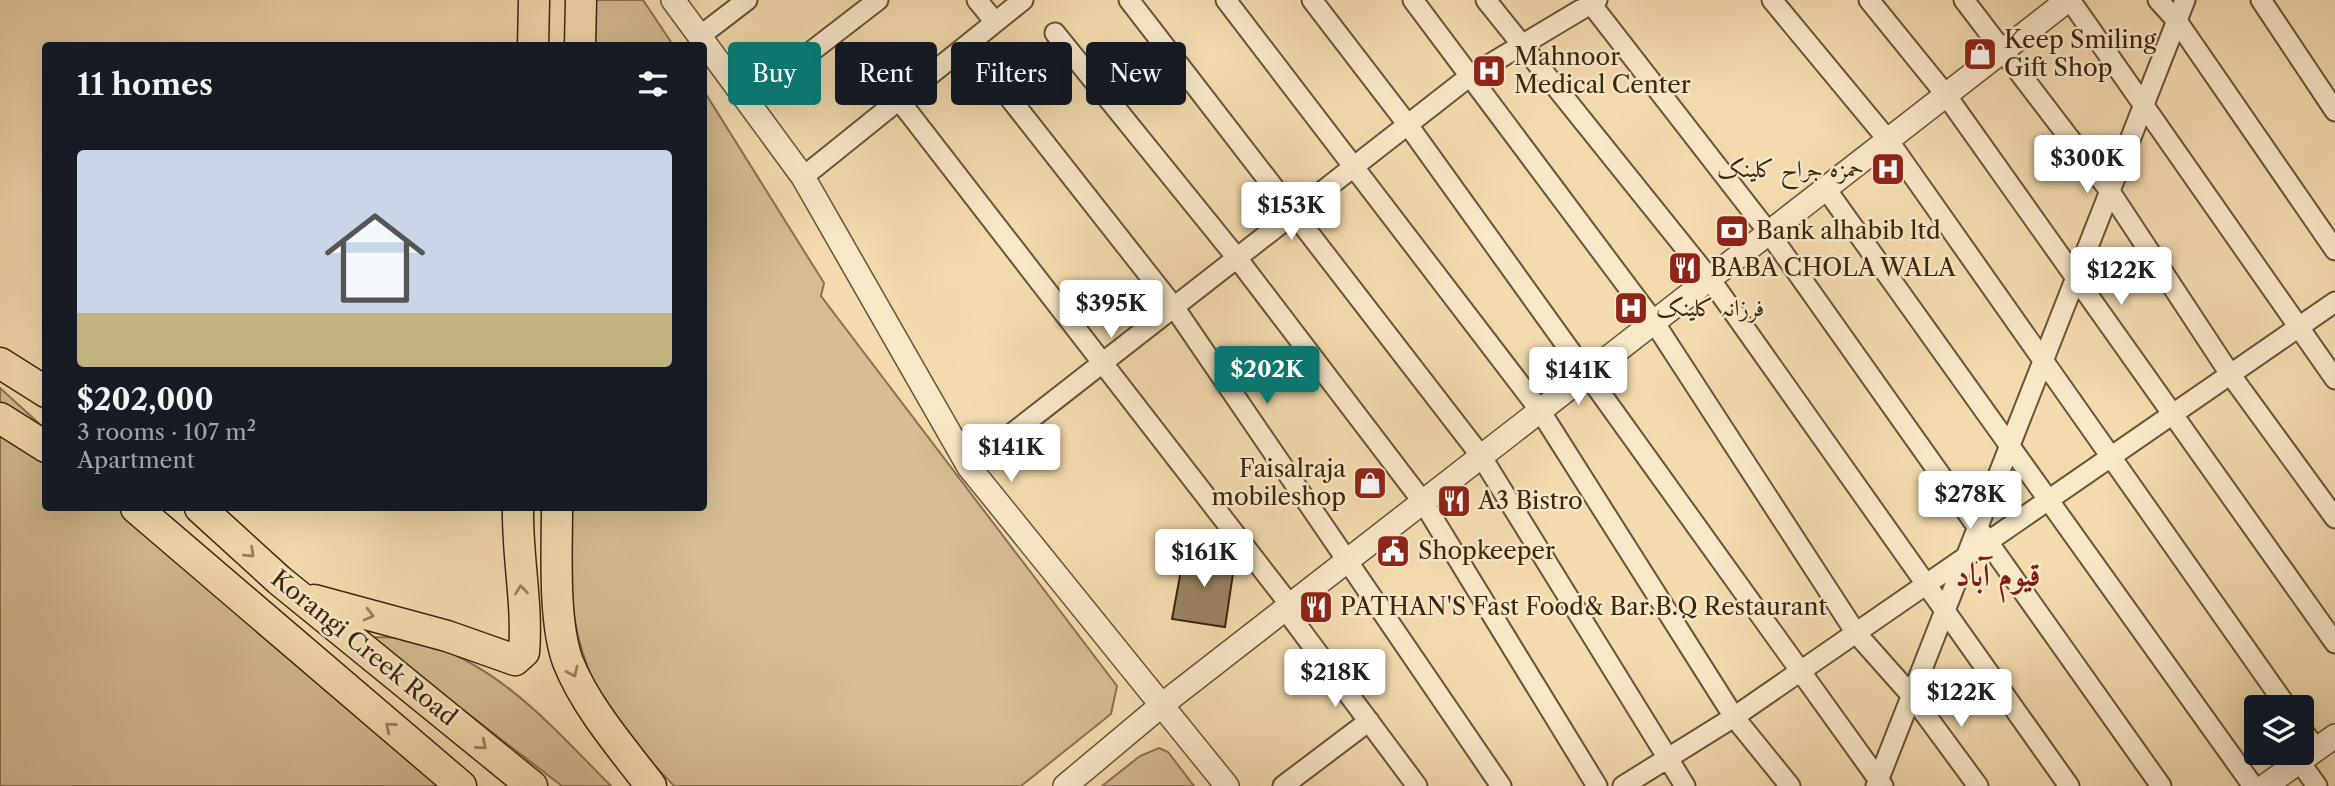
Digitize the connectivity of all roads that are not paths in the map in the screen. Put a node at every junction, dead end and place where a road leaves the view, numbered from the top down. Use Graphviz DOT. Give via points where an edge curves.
graph roads {
  1 [pos="534,0"];
  2 [pos="581,0"];
  3 [pos="673,0"];
  4 [pos="747,0"];
  5 [pos="878,0"];
  6 [pos="977,0"];
  7 [pos="1023,0"];
  8 [pos="1129,0"];
  9 [pos="1226,0"];
  10 [pos="1312,0"];
  11 [pos="1413,0"];
  12 [pos="1486,0"];
  13 [pos="1772,0"];
  14 [pos="1870,0"];
  15 [pos="1964,0"];
  16 [pos="2069,0"];
  17 [pos="2158,0"];
  18 [pos="2185,0"];
  19 [pos="2260,0"];
  20 [pos="1592,2"];
  21 [pos="2177,21"];
  22 [pos="995,22"];
  23 [pos="1055,33"];
  24 [pos="700,36"];
  25 [pos="533,42"];
  26 [pos="580,42"];
  27 [pos="704,42"];
  28 [pos="821,44"];
  29 [pos="707,46"];
  30 [pos="1522,47"];
  31 [pos="2003,50"];
  32 [pos="937,69"];
  33 [pos="728,75"];
  34 [pos="1471,76"];
  35 [pos="1946,96"];
  36 [pos="750,105"];
  37 [pos="893,105"];
  38 [pos="903,105"];
  39 [pos="1015,105"];
  40 [pos="2142,107"];
  41 [pos="2335,110"];
  42 [pos="1408,125"];
  43 [pos="1888,141"];
  44 [pos="1356,165"];
  45 [pos="803,177"];
  46 [pos="1826,189"];
  47 [pos="2109,190"];
  48 [pos="1294,214"];
  49 [pos="1769,233"];
  50 [pos="2335,250"];
  51 [pos="1237,258"];
  52 [pos="2076,278"];
  53 [pos="1710,279"];
  54 [pos="2335,302"];
  55 [pos="1174,307"];
  56 [pos="1654,323"];
  57 [pos="2300,327"];
  58 [pos="2044,359"];
  59 [pos="0,363"];
  60 [pos="1103,363"];
  61 [pos="1587,373"];
  62 [pos="2230,374"];
  63 [pos="2335,379"];
  64 [pos="42,389"];
  65 [pos="1539,409"];
  66 [pos="2173,415"];
  67 [pos="0,418"];
  68 [pos="42,444"];
  69 [pos="2010,446"];
  70 [pos="2113,456"];
  71 [pos="1481,457"];
  72 [pos="969,467"];
  73 [pos="2050,501"];
  74 [pos="1423,502"];
  75 [pos="140,511"];
  76 [pos="203,511"];
  77 [pos="518,511"];
  78 [pos="557,511"];
  79 [pos="2335,518"];
  80 [pos="1983,535"];
  81 [pos="1965,558"];
  82 [pos="1349,561"];
  83 [pos="1927,585"];
  84 [pos="303,597"];
  85 [pos="1288,607"];
  86 [pos="1945,610"];
  87 [pos="1856,633"];
  88 [pos="2335,643"];
  89 [pos="1801,671"];
  90 [pos="1912,695"];
  91 [pos="2279,695"];
  92 [pos="1163,704"];
  93 [pos="1734,717"];
  94 [pos="1369,722"];
  95 [pos="2335,736"];
  96 [pos="2314,751"];
  97 [pos="1664,757"];
  98 [pos="2294,765"];
  99 [pos="2311,765"];
  100 [pos="1879,784"];
  101 [pos="461,786"];
  102 [pos="532,786"];
  103 [pos="652,786"];
  104 [pos="1065,786"];
  105 [pos="1227,786"];
  106 [pos="1283,786"];
  107 [pos="1417,786"];
  108 [pos="1501,786"];
  109 [pos="1597,786"];
  110 [pos="1623,786"];
  111 [pos="1685,786"];
  112 [pos="1790,786"];
  113 [pos="1978,786"];
  114 [pos="2069,786"];
  115 [pos="2161,786"];
  116 [pos="2253,786"];
  117 [pos="2265,786"];
  118 [pos="2317,786"];
  1 -- 25 [label="main road"];
  2 -- 26 [label="main road"];
  3 -- 24 [label="street"];
  4 -- 24 [label="street"];
  5 -- 28 [label="street"];
  6 -- 22 [label="street"];
  7 -- 22 [label="street"];
  8 -- 48 [label="street"];
  9 -- 44 [label="street"];
  10 -- 42 [label="street"];
  11 -- 34 [label="street"];
  12 -- 30 [label="street"];
  13 -- 43 [label="street"];
  14 -- 35 [label="street"];
  15 -- 31 [label="street"];
  16 -- 31 [label="street"];
  16 -- 40 [label="street"];
  17 -- 21 [label="street"];
  18 -- 21 [label="street"];
  19 -- 41 [label="street"];
  20 -- 30 [label="street"];
  20 -- 49 [label="street"];
  21 -- 40 [label="street"];
  21 -- 50 [label="street"];
  22 -- 32 [label="street"];
  23 -- 51 [label="street"];
  24 -- 27 [label="street"];
  29 -- 33 [label="street"];
  30 -- 34 [label="street"];
  30 -- 53 [label="street"];
  31 -- 35 [label="street"];
  31 -- 47 [label="street"];
  34 -- 42 [label="street"];
  34 -- 56 [label="street"];
  35 -- 43 [label="street"];
  35 -- 52 [label="street"];
  36 -- 45 [label="street"];
  37 -- 45 [label="street"];
  38 -- 60 [label="street"];
  39 -- 55 [label="street"];
  40 -- 47 [label="street"];
  40 -- 57 [label="street"];
  42 -- 44 [label="street"];
  42 -- 61 [label="street"];
  43 -- 46 [label="street"];
  43 -- 58 [label="street"];
  44 -- 48 [label="street"];
  44 -- 65 [label="street"];
  45 -- 72 [label="street"];
  46 -- 49 [label="street"];
  46 -- 69 [label="street"];
  47 -- 52 [label="street"];
  47 -- 62 [label="street"];
  48 -- 51 [label="street"];
  48 -- 71 [label="street"];
  49 -- 53 [label="street"];
  49 -- 80 [label="street"];
  51 -- 55 [label="street"];
  51 -- 74 [label="street"];
  52 -- 58 [label="street"];
  52 -- 66 [label="street"];
  53 -- 56 [label="street"];
  53 -- 83 [label="street"];
  54 -- 57 [label="street"];
  55 -- 60 [label="street"];
  55 -- 82 [label="street"];
  56 -- 61 [label="street"];
  56 -- 87 [label="street"];
  57 -- 62 [label="street"];
  57 -- 63 [label="street"];
  58 -- 69 [label="street"];
  58 -- 70 [label="street"];
  59 -- 64 [label="main road"];
  60 -- 72 [label="street"];
  60 -- 85 [label="street"];
  61 -- 65 [label="street"];
  61 -- 89 [label="street"];
  62 -- 66 [label="street"];
  62 -- 79 [label="street"];
  65 -- 71 [label="street"];
  65 -- 93 [label="street"];
  66 -- 70 [label="street"];
  66 -- 88 [label="street"];
  67 -- 68 [label="main road"];
  69 -- 73 [label="street"];
  69 -- 80 [label="street"];
  70 -- 73 [label="street"];
  70 -- 91 [label="street"];
  71 -- 74 [label="street"];
  71 -- 97 [label="street"];
  72 -- 92 [label="street"];
  73 -- 80 [label="street"];
  73 -- 116 [label="street"];
  74 -- 82 [label="street"];
  74 -- 109 [label="street"];
  101 -- 75 [label="main road, Korangi Creek Road, one-way"];
  76 -- 84 [label="main road, Korangi Creek Road, one-way"];
  84 -- 77 [label="main road, one-way" via="447,636 515,660 524,652 526,634"];
  78 -- 103 [label="main road, one-way" via="558,583 567,660 592,704"];
  80 -- 81 [label="street"];
  80 -- 115 [label="street"];
  81 -- 83 [label="street"];
  81 -- 86 [label="street"];
  82 -- 85 [label="street"];
  82 -- 108 [label="street"];
  83 -- 86 [label="street"];
  83 -- 87 [label="street"];
  84 -- 102 [label="main road, Korangi Creek Road, one-way"];
  85 -- 92 [label="street"];
  85 -- 94 [label="street"];
  86 -- 90 [label="street"];
  86 -- 114 [label="street"];
  87 -- 89 [label="street"];
  87 -- 90 [label="street"];
  89 -- 93 [label="street"];
  89 -- 100 [label="street"];
  90 -- 100 [label="street"];
  90 -- 113 [label="street"];
  92 -- 104 [label="street"];
  92 -- 105 [label="street"];
  93 -- 97 [label="street"];
  93 -- 112 [label="street"];
  94 -- 106 [label="street"];
  94 -- 107 [label="street"];
  95 -- 96 [label="street"];
  97 -- 110 [label="street"];
  97 -- 111 [label="street"];
  98 -- 117 [label="street"];
  99 -- 118 [label="street"];
}
